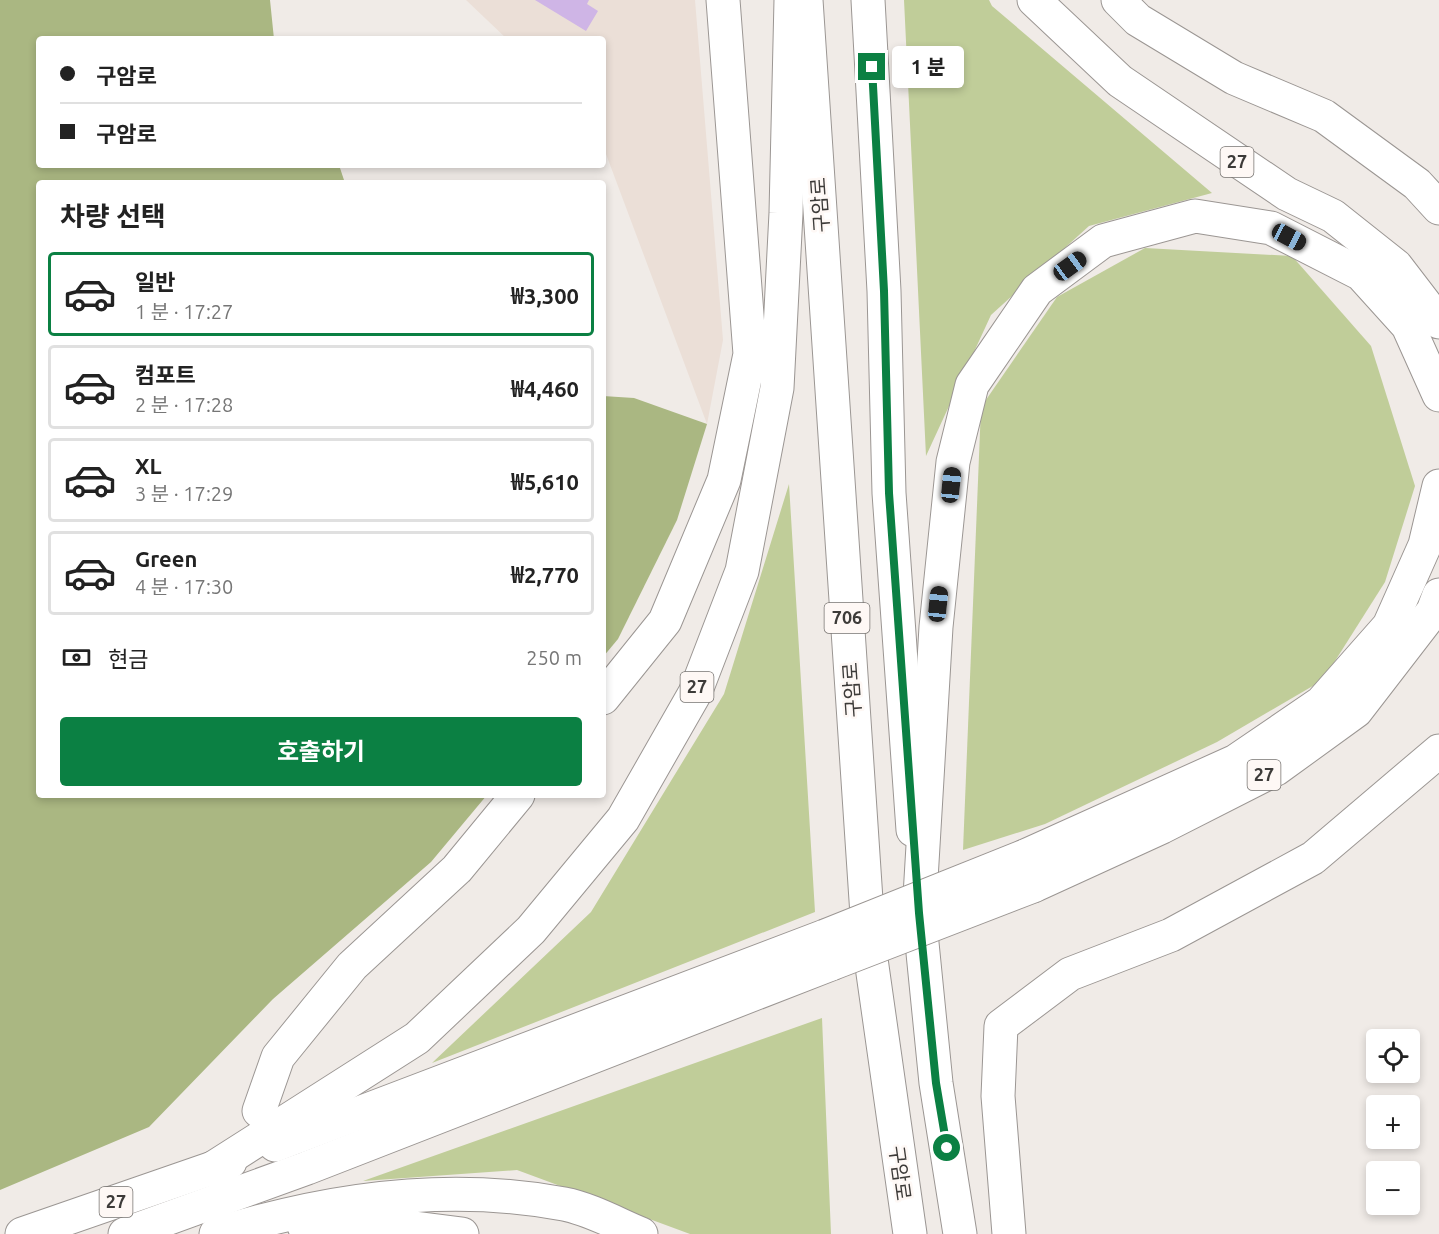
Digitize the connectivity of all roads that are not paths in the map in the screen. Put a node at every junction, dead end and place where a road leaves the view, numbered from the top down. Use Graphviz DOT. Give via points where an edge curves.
graph roads {
  1 [pos="723,0"];
  2 [pos="791,0"];
  3 [pos="806,0"];
  4 [pos="868,0"];
  5 [pos="1034,0"];
  6 [pos="1118,0"];
  7 [pos="1439,208"];
  8 [pos="1439,322"];
  9 [pos="1439,395"];
  10 [pos="1439,486"];
  11 [pos="1439,595"];
  12 [pos="606,694"];
  13 [pos="1439,751"];
  14 [pos="516,798"];
  15 [pos="1029,871"];
  16 [pos="919,913"];
  17 [pos="828,950"];
  18 [pos="259,1111"];
  19 [pos="210,1170"];
  20 [pos="294,1228"];
  21 [pos="22,1234"];
  22 [pos="125,1234"];
  23 [pos="216,1234"];
  24 [pos="462,1234"];
  25 [pos="641,1234"];
  26 [pos="910,1234"];
  27 [pos="960,1234"];
  28 [pos="1009,1234"];
  1 -- 12 [label="main road" via="750,354 724,480 665,621"];
  2 -- 19 [label="main road, 27" via="777,388 742,571 695,693 622,819 531,930 417,1038"];
  3 -- 26 [label="main road, 구암로 / 706" via="869,945"];
  4 -- 16 [label="main road, 706" via="884,291 889,493"];
  5 -- 8 [label="main road, 27" via="1120,81 1287,194 1333,216 1396,266"];
  6 -- 7 [label="main road" via="1138,20 1234,78 1324,116 1417,184"];
  9 -- 16 [label="main road" via="1408,326 1361,274 1271,228 1195,216 1103,241 1037,290 972,385 953,462 936,627"];
  10 -- 15 [label="main road" via="1425,545 1389,626 1321,703 1236,761"];
  11 -- 15 [label="main road, 27" via="1433,611 1356,711 1276,769 1162,827"];
  13 -- 28 [label="main road" via="1312,858 1170,935 1070,974 1001,1026 998,1096"];
  14 -- 18 [label="main road" via="457,869 352,966 278,1057"];
  15 -- 17 [label="main road, bridge"];
  16 -- 27 [label="main road, 706" via="936,1083"];
  17 -- 19 [label="main road"];
  17 -- 22 [label="main road, 27" via="307,1168"];
  19 -- 21 [label="main road, 27"];
  20 -- 24 [label="main road" via="344,1219"];
  23 -- 25 [label="main road" via="269,1218 361,1200 474,1195 566,1205"];
}
